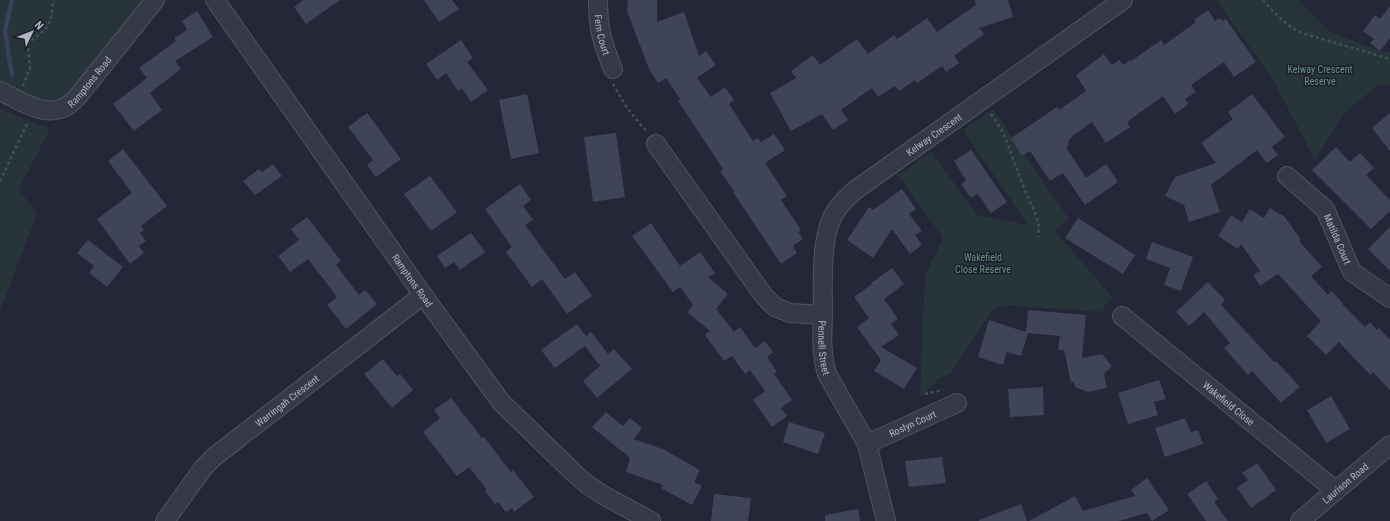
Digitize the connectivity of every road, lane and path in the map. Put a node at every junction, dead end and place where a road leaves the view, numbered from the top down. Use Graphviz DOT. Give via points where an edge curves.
graph roads {
  1 [pos="53,0"];
  2 [pos="155,0"];
  3 [pos="215,0"];
  4 [pos="598,0"];
  5 [pos="1122,0"];
  6 [pos="1262,0"];
  7 [pos="1390,59"];
  8 [pos="613,69"];
  9 [pos="22,88"];
  10 [pos="0,91"];
  11 [pos="981,100"];
  12 [pos="35,107"];
  13 [pos="656,144"];
  14 [pos="1287,176"];
  15 [pos="0,180"];
  16 [pos="1038,237"];
  17 [pos="423,295"];
  18 [pos="1390,298"];
  19 [pos="822,315"];
  20 [pos="1122,316"];
  21 [pos="957,403"];
  22 [pos="867,444"];
  23 [pos="1390,444"];
  24 [pos="1336,491"];
  25 [pos="165,521"];
  26 [pos="651,521"];
  27 [pos="886,521"];
  28 [pos="1300,521"];
  1 -- 9 [label="path" via="48,26 28,45 30,68"];
  2 -- 12 [label="street, Ramptons Road" via="72,102 59,110 50,111"];
  3 -- 17 [label="street, Ramptons Road"];
  4 -- 8 [label="street, Fern Court" via="599,30"];
  5 -- 11 [label="street, Kelway Crescent"];
  6 -- 7 [label="path" via="1295,30"];
  8 -- 13 [label="path" via="610,79"];
  10 -- 12 [label="street, Ramptons Road"];
  11 -- 16 [label="path" via="1003,132 1036,215"];
  11 -- 19 [label="street, Kelway Crescent" via="841,203 833,215 824,248"];
  12 -- 15 [label="path"];
  13 -- 19 [label="street, Pennell Street" via="764,296 775,307 790,313"];
  14 -- 18 [label="street, Matilda Court" via="1325,209 1352,272"];
  17 -- 25 [label="street, Warringah Crescent" via="214,457"];
  17 -- 26 [label="street, Ramptons Road" via="490,388 514,415 588,485"];
  19 -- 22 [label="street, Pennell Street" via="823,362 827,374"];
  20 -- 24 [label="street, Wakefield Close"];
  21 -- 22 [label="street, Roslyn Court"];
  22 -- 27 [label="street, Pennell Street"];
  23 -- 24 [label="street, Laurison Road"];
  24 -- 28 [label="street, Laurison Road"];
}
